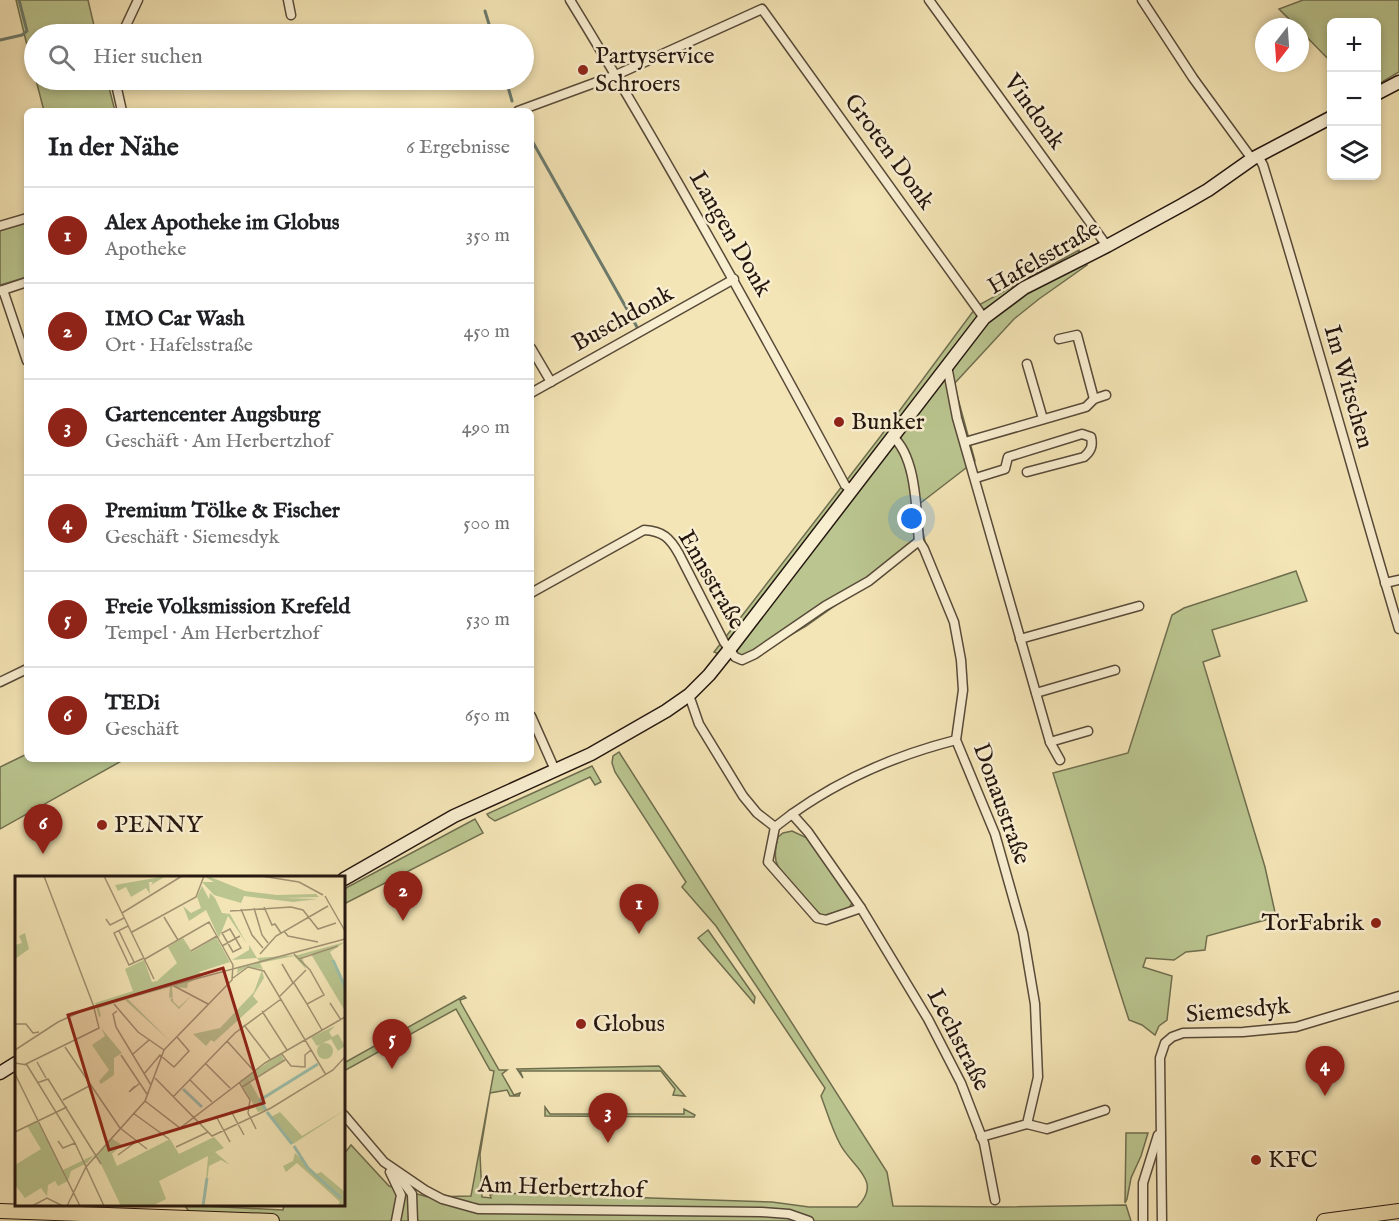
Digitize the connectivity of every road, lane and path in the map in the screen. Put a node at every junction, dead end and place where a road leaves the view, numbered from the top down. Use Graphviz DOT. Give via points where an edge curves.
graph roads {
  1 [pos="138,0"];
  2 [pos="288,0"];
  3 [pos="570,0"];
  4 [pos="929,0"];
  5 [pos="1147,1"];
  6 [pos="291,15"];
  7 [pos="127,24"];
  8 [pos="616,75"];
  9 [pos="1399,82"];
  10 [pos="117,90"];
  11 [pos="1381,92"];
  12 [pos="121,108"];
  13 [pos="526,108"];
  14 [pos="1327,120"];
  15 [pos="1255,157"];
  16 [pos="24,220"];
  17 [pos="0,226"];
  18 [pos="1107,246"];
  19 [pos="734,279"];
  20 [pos="24,283"];
  21 [pos="2,290"];
  22 [pos="984,318"];
  23 [pos="1059,339"];
  24 [pos="24,352"];
  25 [pos="534,353"];
  26 [pos="1027,364"];
  27 [pos="945,368"];
  28 [pos="551,382"];
  29 [pos="534,391"];
  30 [pos="1106,395"];
  31 [pos="1094,399"];
  32 [pos="1043,419"];
  33 [pos="892,436"];
  34 [pos="965,442"];
  35 [pos="1028,472"];
  36 [pos="975,478"];
  37 [pos="851,490"];
  38 [pos="919,541"];
  39 [pos="1399,580"];
  40 [pos="1385,583"];
  41 [pos="534,591"];
  42 [pos="1139,606"];
  43 [pos="1399,630"];
  44 [pos="1020,639"];
  45 [pos="729,650"];
  46 [pos="24,670"];
  47 [pos="1115,670"];
  48 [pos="0,682"];
  49 [pos="1036,693"];
  50 [pos="689,695"];
  51 [pos="534,723"];
  52 [pos="1088,731"];
  53 [pos="956,740"];
  54 [pos="1050,742"];
  55 [pos="1060,760"];
  56 [pos="555,770"];
  57 [pos="792,814"];
  58 [pos="775,827"];
  59 [pos="345,878"];
  60 [pos="861,908"];
  61 [pos="1399,996"];
  62 [pos="15,1064"];
  63 [pos="0,1072"];
  64 [pos="1105,1110"];
  65 [pos="345,1116"];
  66 [pos="1027,1124"];
  67 [pos="1160,1129"];
  68 [pos="981,1137"];
  69 [pos="384,1162"];
  70 [pos="995,1200"];
  71 [pos="0,1211"];
  72 [pos="1399,1211"];
  73 [pos="272,1221"];
  74 [pos="396,1221"];
  75 [pos="413,1221"];
  76 [pos="809,1221"];
  77 [pos="1143,1221"];
  78 [pos="1162,1221"];
  79 [pos="1324,1221"];
  1 -- 7 [label="street"];
  2 -- 6 [label="street"];
  3 -- 8 [label="street, Langen Donk"];
  4 -- 18 [label="street, Vindonk"];
  5 -- 15 [label="street, Im Witschen" via="1193,78"];
  8 -- 13 [label="street"];
  8 -- 19 [label="street, Langen Donk"];
  8 -- 22 [label="street, Groten Donk" via="762,9"];
  9 -- 11 [label="main road"];
  10 -- 12 [label="street"];
  14 -- 15 [label="main road, Hafelsstraße"];
  15 -- 18 [label="main road, Hafelsstraße" via="1208,190"];
  15 -- 40 [label="street, Im Witschen" via="1284,233"];
  16 -- 17 [label="street"];
  18 -- 22 [label="main road, Hafelsstraße" via="1024,288"];
  19 -- 28 [label="street, Buschdonk"];
  19 -- 37 [label="street, Langen Donk"];
  20 -- 21 [label="street"];
  21 -- 24 [label="street"];
  22 -- 27 [label="main road, Hafelsstraße"];
  23 -- 31 [label="street" via="1077,335"];
  25 -- 28 [label="street"];
  26 -- 32 [label="street"];
  27 -- 33 [label="main road, Hafelsstraße"];
  27 -- 34 [label="street"];
  28 -- 29 [label="street, Buschdonk"];
  30 -- 31 [label="street"];
  31 -- 32 [label="street" via="1086,407"];
  32 -- 34 [label="street"];
  33 -- 37 [label="main road, Hafelsstraße"];
  33 -- 38 [label="street, Donaustraße" via="910,467"];
  34 -- 36 [label="street"];
  35 -- 36 [label="street" via="1084,457 1093,445 1091,437 1082,434 1008,457 1005,469"];
  36 -- 44 [label="street"];
  37 -- 45 [label="main road, Hafelsstraße"];
  38 -- 45 [label="street" via="869,581 755,654 742,660"];
  38 -- 53 [label="street, Donaustraße" via="954,622 963,690"];
  39 -- 40 [label="street"];
  40 -- 43 [label="street, Im Witschen"];
  41 -- 45 [label="street, Ennsstraße" via="644,530 662,532 671,539"];
  42 -- 44 [label="street"];
  44 -- 49 [label="street"];
  45 -- 50 [label="main road, Hafelsstraße"];
  46 -- 48 [label="street"];
  47 -- 49 [label="street"];
  49 -- 54 [label="street"];
  50 -- 56 [label="main road, Hafelsstraße" via="597,750"];
  50 -- 58 [label="street" via="699,724 743,796 756,813"];
  51 -- 56 [label="street"];
  52 -- 54 [label="street"];
  53 -- 57 [label="street" via="891,761 838,784"];
  53 -- 66 [label="street, Donaustraße" via="995,834 1023,933 1035,1004 1038,1077"];
  54 -- 55 [label="street"];
  56 -- 59 [label="main road, Hafelsstraße" via="454,816"];
  57 -- 58 [label="street"];
  57 -- 60 [label="street, Lechstraße"];
  58 -- 60 [label="street" via="768,862 817,918 826,920"];
  60 -- 68 [label="street, Lechstraße" via="928,1019 961,1083"];
  61 -- 67 [label="street, Siemesdyk" via="1296,1027 1183,1033 1172,1037 1165,1043 1160,1058"];
  62 -- 63 [label="main road"];
  64 -- 66 [label="street" via="1047,1129"];
  65 -- 69 [label="street, Am Herbertzhof"];
  66 -- 68 [label="street"];
  67 -- 77 [label="street, Siemesdyk" via="1143,1183"];
  67 -- 78 [label="street, Siemesdyk"];
  68 -- 70 [label="street, Lechstraße"];
  69 -- 74 [label="street" via="401,1195"];
  69 -- 75 [label="street" via="412,1194"];
  69 -- 76 [label="street, Am Herbertzhof" via="442,1198 478,1209 761,1212 789,1214"];
  71 -- 73 [label="main road"];
  72 -- 79 [label="main road"];
}
